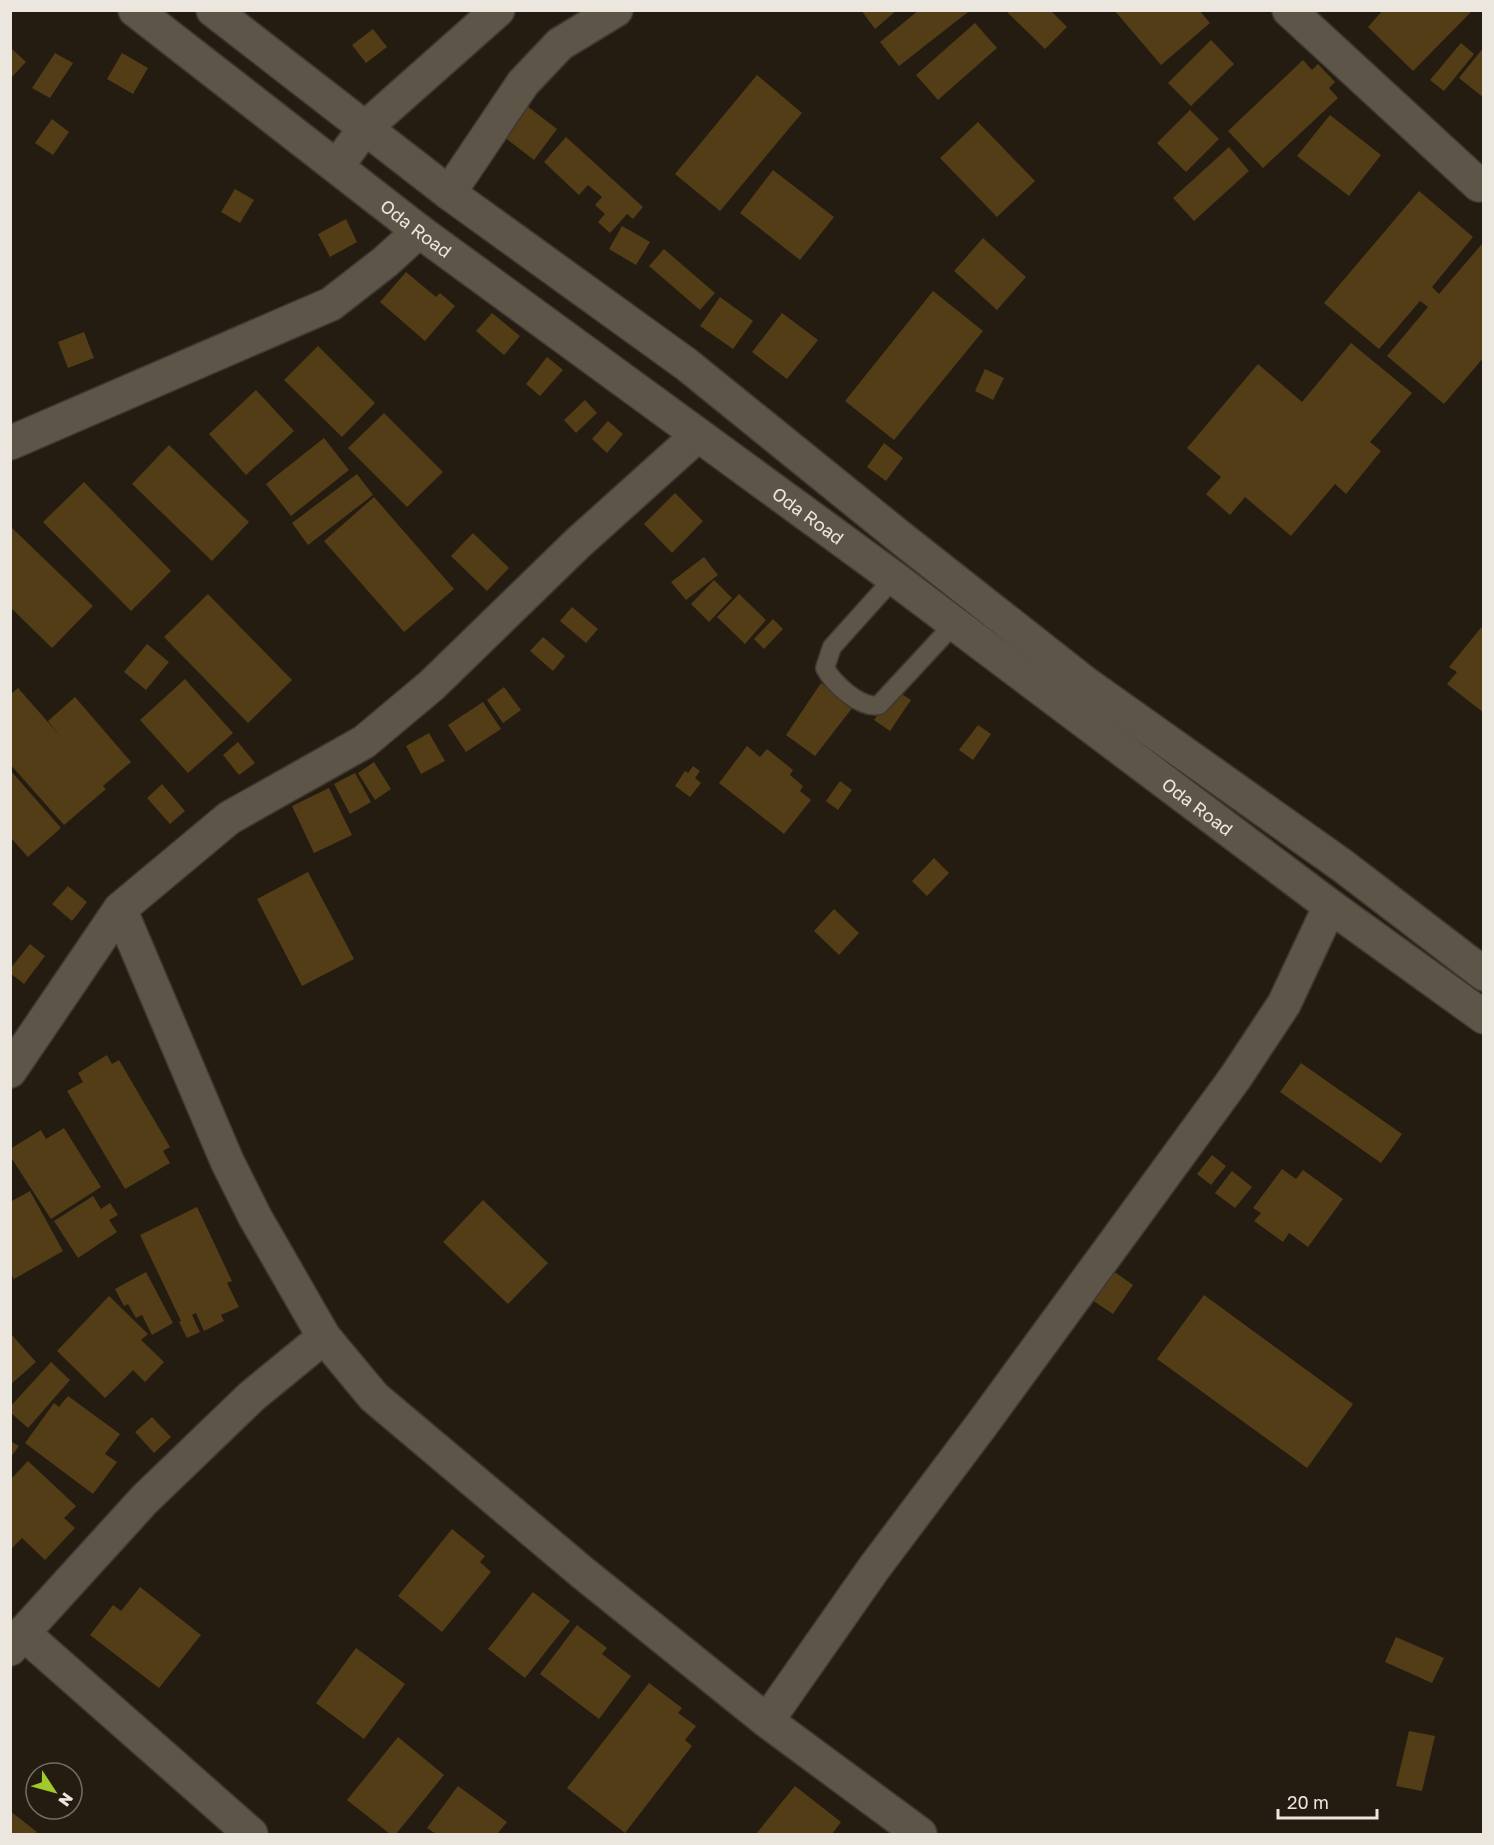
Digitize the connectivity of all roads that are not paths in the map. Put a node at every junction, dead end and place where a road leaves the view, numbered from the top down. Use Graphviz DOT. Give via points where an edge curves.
graph roads {
  1 [pos="135,10"];
  2 [pos="498,10"];
  3 [pos="616,10"];
  4 [pos="1289,10"];
  5 [pos="217,12"];
  6 [pos="365,128"];
  7 [pos="337,166"];
  8 [pos="1479,185"];
  9 [pos="449,193"];
  10 [pos="419,231"];
  11 [pos="698,435"];
  12 [pos="10,443"];
  13 [pos="894,578"];
  14 [pos="954,624"];
  15 [pos="1330,906"];
  16 [pos="120,909"];
  17 [pos="1484,974"];
  18 [pos="1484,1017"];
  19 [pos="10,1071"];
  20 [pos="324,1337"];
  21 [pos="17,1641"];
  22 [pos="767,1721"];
  23 [pos="251,1834"];
  24 [pos="920,1834"];
  1 -- 7 [label="street, Oda Road"];
  2 -- 6 [label="street"];
  3 -- 9 [label="street" via="560,44 522,82"];
  4 -- 8 [label="street"];
  5 -- 6 [label="street, Oda Road"];
  6 -- 7 [label="street"];
  6 -- 9 [label="street, Oda Road"];
  7 -- 10 [label="street, Oda Road"];
  9 -- 17 [label="street, Oda Road" via="686,364 1085,682 1343,866"];
  10 -- 11 [label="street, Oda Road"];
  10 -- 12 [label="street" via="331,304"];
  11 -- 13 [label="street, Oda Road"];
  11 -- 16 [label="street" via="578,543 432,685 364,742 229,818"];
  13 -- 14 [label="street, Oda Road"];
  13 -- 14 [label="lane" via="832,647 825,668 834,683 868,705 879,705"];
  14 -- 15 [label="street, Oda Road"];
  15 -- 18 [label="street, Oda Road"];
  15 -- 22 [label="street" via="1284,1004 1235,1078 874,1568"];
  16 -- 19 [label="street"];
  16 -- 20 [label="street" via="227,1161"];
  20 -- 21 [label="street" via="252,1396 144,1500"];
  20 -- 22 [label="street" via="374,1397"];
  21 -- 23 [label="street"];
  22 -- 24 [label="street"];
}
